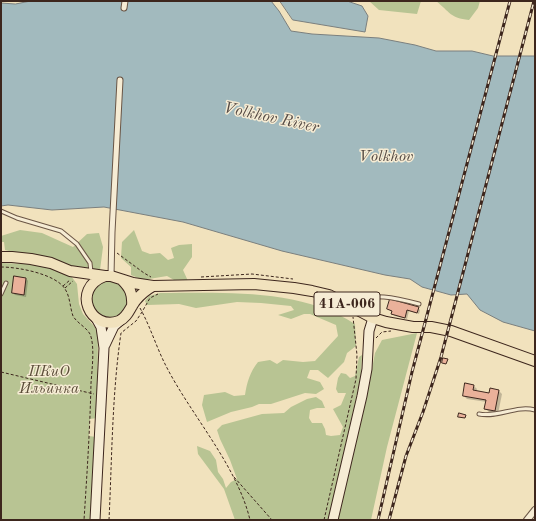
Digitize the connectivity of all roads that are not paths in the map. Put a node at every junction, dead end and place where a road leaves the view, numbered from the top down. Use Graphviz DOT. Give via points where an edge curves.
graph roads {
  1 [pos="125,1"];
  2 [pos="124,8"];
  3 [pos="120,80"];
  4 [pos="1,211"];
  5 [pos="1,262"];
  6 [pos="91,274"];
  7 [pos="73,275"];
  8 [pos="108,276"];
  9 [pos="122,280"];
  10 [pos="6,283"];
  11 [pos="155,286"];
  12 [pos="88,290"];
  13 [pos="1,294"];
  14 [pos="134,303"];
  15 [pos="346,303"];
  16 [pos="419,304"];
  17 [pos="126,316"];
  18 [pos="96,318"];
  19 [pos="373,318"];
  20 [pos="104,348"];
  21 [pos="535,361"];
  22 [pos="535,410"];
  23 [pos="479,414"];
  24 [pos="535,510"];
  25 [pos="95,520"];
  26 [pos="333,520"];
  27 [pos="527,520"];
  1 -- 2 [label="street"];
  3 -- 8 [label="street" via="112,249"];
  4 -- 6 [label="lane" via="61,231 77,244 90,263"];
  5 -- 7 [label="main road, 41А-006" via="12,257 31,259 51,264"];
  6 -- 7 [label="main road, 41А-006"];
  6 -- 8 [label="main road, 41А-006"];
  7 -- 12 [label="main road" via="80,276"];
  8 -- 9 [label="main road, 41А-006"];
  8 -- 12 [label="main road" via="98,279"];
  9 -- 11 [label="main road, 41А-006"];
  9 -- 14 [label="main road" via="129,286"];
  10 -- 13 [label="lane"];
  11 -- 14 [label="main road" via="145,291"];
  11 -- 15 [label="main road, 41А-006" via="261,284 312,291"];
  12 -- 18 [label="main road" via="87,305"];
  14 -- 17 [label="main road"];
  15 -- 16 [label="lane" via="362,298 387,297"];
  15 -- 19 [label="main road, 41А-006"];
  17 -- 18 [label="main road" via="111,322 103,322"];
  17 -- 20 [label="main road" via="114,326"];
  18 -- 20 [label="main road" via="101,327"];
  19 -- 21 [label="main road, 41А-006" via="399,325 451,331"];
  19 -- 26 [label="main road" via="369,331 367,369 362,396"];
  20 -- 25 [label="main road"];
  22 -- 23 [label="lane" via="518,410 486,416"];
  24 -- 27 [label="street"];
}
